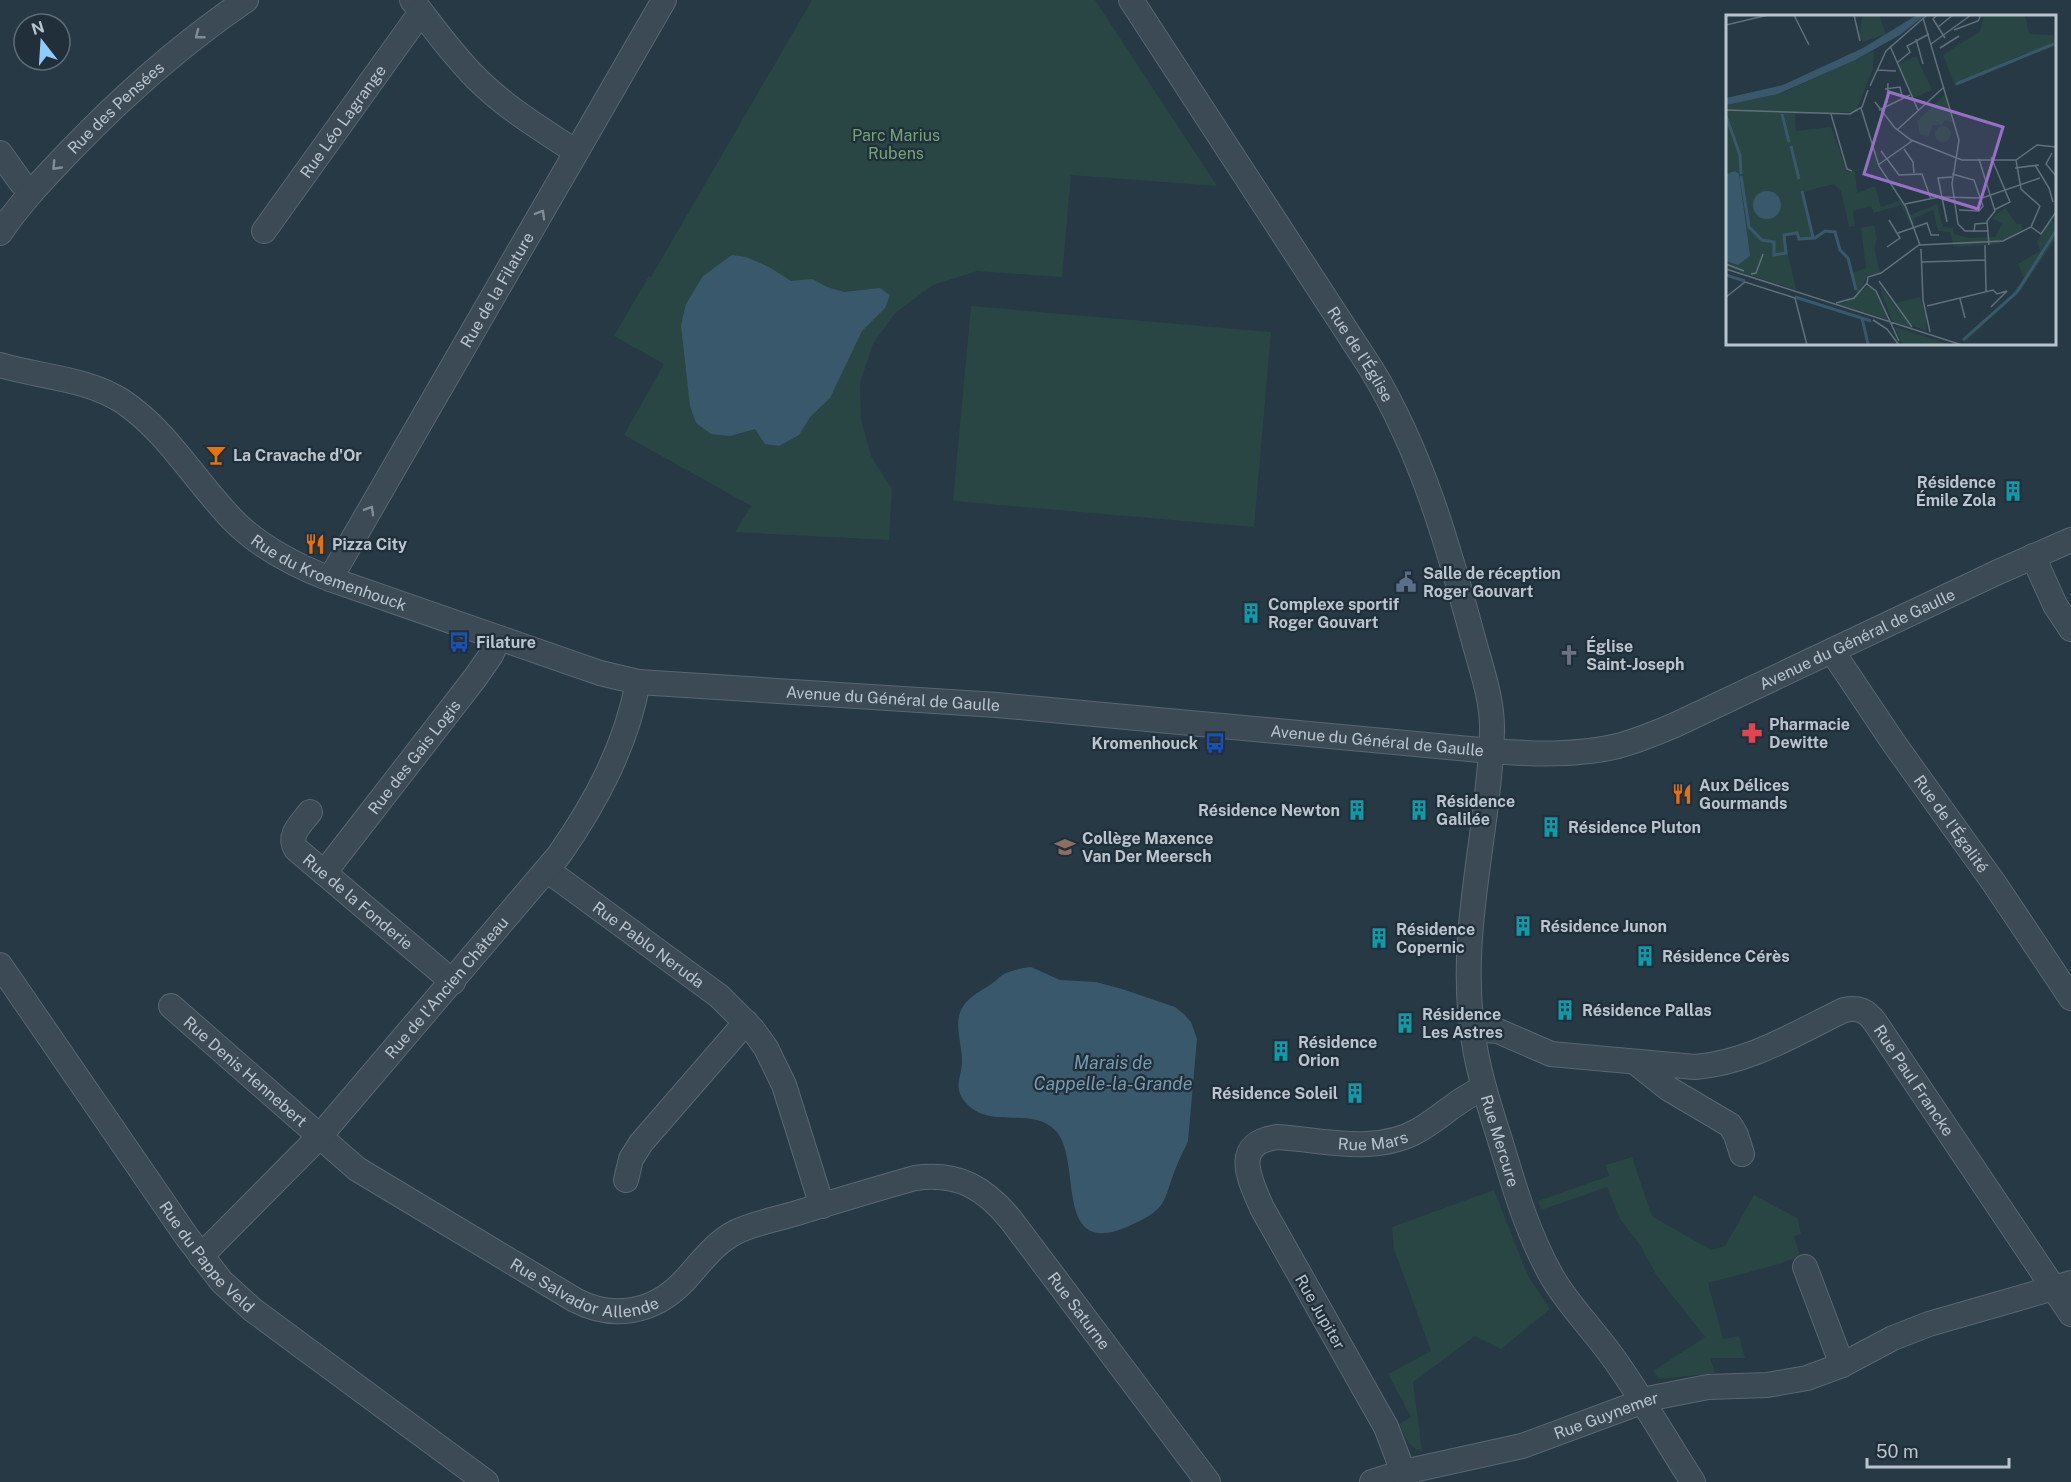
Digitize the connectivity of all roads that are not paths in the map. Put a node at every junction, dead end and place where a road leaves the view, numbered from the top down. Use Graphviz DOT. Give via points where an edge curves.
graph roads {
  1 [pos="664,0"];
  2 [pos="1131,0"];
  3 [pos="244,1"];
  4 [pos="416,6"];
  5 [pos="576,152"];
  6 [pos="0,153"];
  7 [pos="31,193"];
  8 [pos="264,231"];
  9 [pos="0,233"];
  10 [pos="0,350"];
  11 [pos="0,365"];
  12 [pos="72,382"];
  13 [pos="2071,540"];
  14 [pos="2033,556"];
  15 [pos="330,579"];
  16 [pos="2071,629"];
  17 [pos="499,638"];
  18 [pos="1832,651"];
  19 [pos="638,682"];
  20 [pos="1491,751"];
  21 [pos="310,812"];
  22 [pos="547,870"];
  23 [pos="324,873"];
  24 [pos="0,965"];
  25 [pos="453,982"];
  26 [pos="2071,998"];
  27 [pos="171,1006"];
  28 [pos="746,1022"];
  29 [pos="1472,1029"];
  30 [pos="1635,1062"];
  31 [pos="1484,1088"];
  32 [pos="320,1136"];
  33 [pos="1251,1148"];
  34 [pos="1742,1154"];
  35 [pos="925,1177"];
  36 [pos="626,1180"];
  37 [pos="822,1206"];
  38 [pos="201,1256"];
  39 [pos="1805,1267"];
  40 [pos="2062,1286"];
  41 [pos="2071,1314"];
  42 [pos="1842,1365"];
  43 [pos="1641,1401"];
  44 [pos="1406,1477"];
  45 [pos="486,1482"];
  46 [pos="1208,1482"];
  47 [pos="1372,1482"];
  48 [pos="1693,1482"];
  1 -- 5 [label="street, Rue de la Filature"];
  2 -- 20 [label="street, Rue de l'Église" via="1366,360 1407,433 1431,494 1487,693"];
  3 -- 7 [label="street, Rue des Pensées, one-way" via="135,87"];
  4 -- 5 [label="street, Rue Léo Lagrange" via="490,91"];
  4 -- 8 [label="street, Rue Léo Lagrange"];
  15 -- 5 [label="street, Rue de la Filature, one-way"];
  6 -- 7 [label="street"];
  7 -- 9 [label="street, Rue des Pensées"];
  10 -- 12 [label="street, Rue du Kroemenhouck"];
  11 -- 12 [label="street, Rue du Kroemenhouck"];
  12 -- 15 [label="street, Rue du Kroemenhouck" via="101,391 129,407 244,531 288,560"];
  13 -- 14 [label="street, Avenue du Général de Gaulle"];
  14 -- 16 [label="street" via="2055,605"];
  14 -- 18 [label="street, Avenue du Général de Gaulle"];
  15 -- 17 [label="street, Rue du Kroemenhouck"];
  17 -- 19 [label="street, Rue du Kroemenhouck"];
  17 -- 23 [label="street, Rue des Gais Logis" via="475,678"];
  18 -- 20 [label="street, Avenue du Général de Gaulle" via="1682,722 1620,746 1566,753"];
  18 -- 26 [label="street, Rue de l'Égalité"];
  19 -- 20 [label="street, Avenue du Général de Gaulle" via="997,705"];
  19 -- 22 [label="street, Rue de l'Ancien Château" via="629,722 607,777"];
  20 -- 29 [label="street, Rue Mercure" via="1470,930"];
  21 -- 23 [label="street, Rue de la Fonderie" via="292,840 296,849"];
  22 -- 25 [label="street, Rue de l'Ancien Château"];
  22 -- 28 [label="street, Rue Pablo Neruda" via="710,989"];
  23 -- 25 [label="street, Rue de la Fonderie"];
  24 -- 38 [label="street, Rue du Pappe Veld"];
  25 -- 32 [label="street, Rue de l'Ancien Château"];
  27 -- 32 [label="street, Rue Denis Hennebert"];
  28 -- 36 [label="street" via="641,1143 631,1159"];
  28 -- 37 [label="street, Rue Pablo Neruda" via="766,1048 784,1085"];
  29 -- 30 [label="street" via="1498,1031 1551,1054"];
  29 -- 31 [label="street, Rue Mercure"];
  30 -- 34 [label="street" via="1669,1089 1730,1125"];
  30 -- 40 [label="street, Rue Paul Francke" via="1681,1066 1729,1062 1844,1010 1857,1008 1867,1012"];
  31 -- 33 [label="street, Rue Mars" via="1465,1096 1418,1131 1391,1142 1365,1145 1278,1137 1260,1141"];
  31 -- 43 [label="street, Rue Mercure" via="1525,1221 1550,1272"];
  32 -- 37 [label="street, Rue Salvador Allende" via="366,1175 575,1300 609,1312 643,1309 664,1298 736,1232"];
  32 -- 38 [label="street, Rue de l'Ancien Château"];
  33 -- 44 [label="street, Rue Jupiter" via="1249,1168 1262,1209 1386,1427"];
  35 -- 37 [label="street, Rue Salvador Allende"];
  35 -- 46 [label="street, Rue Saturne" via="969,1184 996,1202"];
  38 -- 45 [label="street, Rue du Pappe Veld" via="243,1301"];
  39 -- 42 [label="street"];
  40 -- 41 [label="street, Rue Paul Francke"];
  40 -- 42 [label="street, Rue Guynemer" via="1905,1333"];
  42 -- 43 [label="street, Rue Guynemer" via="1793,1381 1708,1387"];
  43 -- 44 [label="street, Rue Guynemer" via="1533,1443"];
  43 -- 48 [label="street, Rue Mercure"];
  44 -- 47 [label="street, Rue Guynemer"];
}
